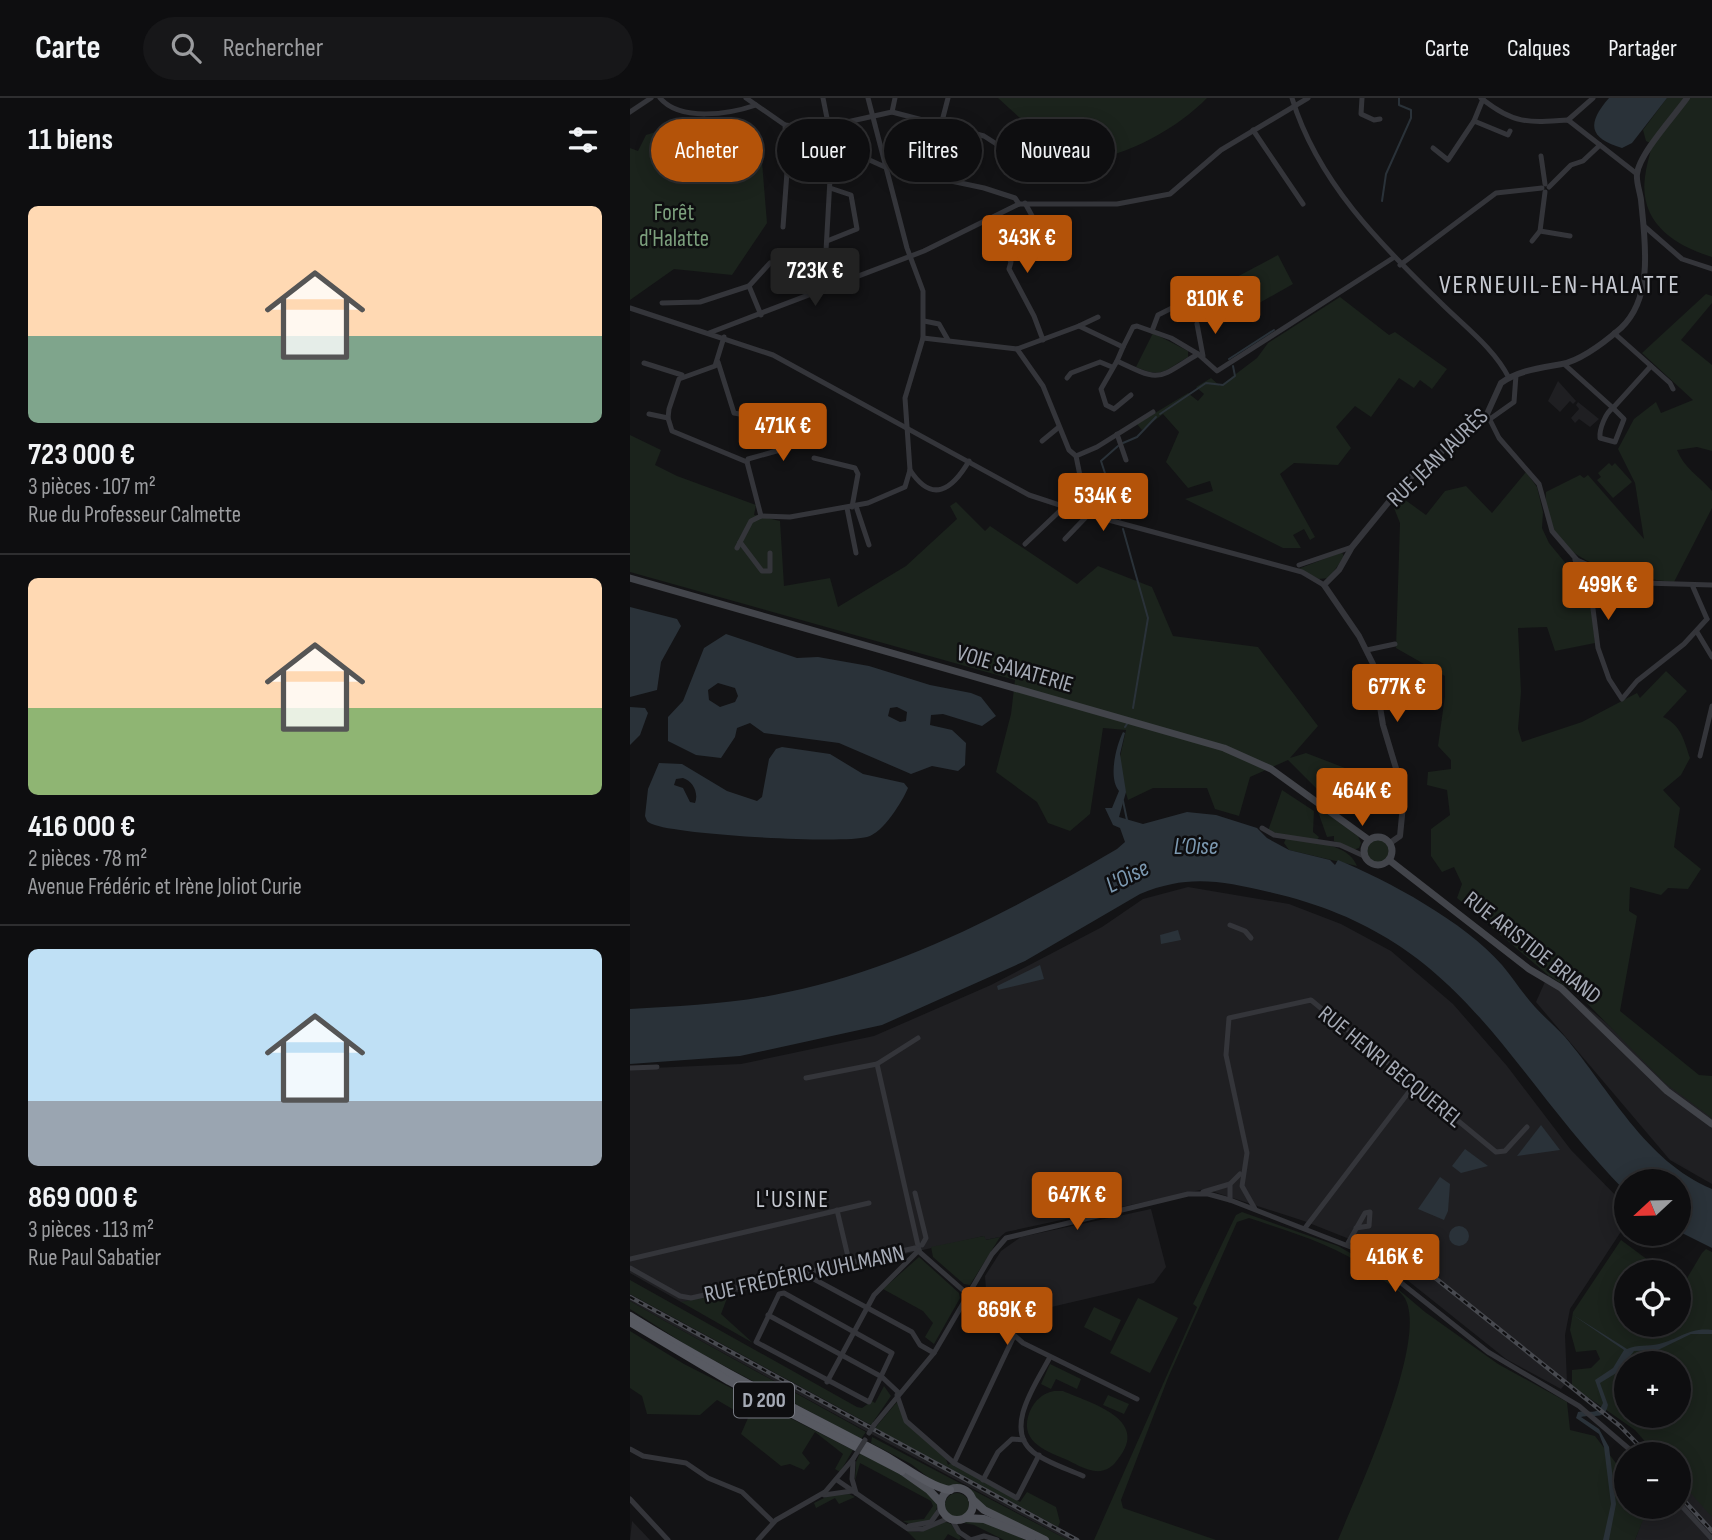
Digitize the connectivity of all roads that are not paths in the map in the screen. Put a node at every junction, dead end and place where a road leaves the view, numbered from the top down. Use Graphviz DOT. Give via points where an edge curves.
graph roads {
  1 [pos="651,98"];
  2 [pos="660,98"];
  3 [pos="746,98"];
  4 [pos="823,98"];
  5 [pos="868,98"];
  6 [pos="895,98"];
  7 [pos="948,98"];
  8 [pos="1292,98"];
  9 [pos="1299,98"];
  10 [pos="1308,98"];
  11 [pos="1362,98"];
  12 [pos="1593,98"];
  13 [pos="1687,98"];
  14 [pos="1482,99"];
  15 [pos="757,104"];
  16 [pos="1295,107"];
  17 [pos="892,111"];
  18 [pos="630,112"];
  19 [pos="873,116"];
  20 [pos="777,119"];
  21 [pos="828,119"];
  22 [pos="860,119"];
  23 [pos="920,119"];
  24 [pos="943,119"];
  25 [pos="1380,119"];
  26 [pos="1568,120"];
  27 [pos="1474,121"];
  28 [pos="1253,130"];
  29 [pos="1510,131"];
  30 [pos="1600,145"];
  31 [pos="1433,148"];
  32 [pos="1541,156"];
  33 [pos="884,159"];
  34 [pos="1637,174"];
  35 [pos="786,182"];
  36 [pos="830,182"];
  37 [pos="890,182"];
  38 [pos="956,182"];
  39 [pos="830,188"];
  40 [pos="1545,188"];
  41 [pos="1022,203"];
  42 [pos="1303,204"];
  43 [pos="990,221"];
  44 [pos="1644,226"];
  45 [pos="783,227"];
  46 [pos="1540,231"];
  47 [pos="1570,236"];
  48 [pos="1055,237"];
  49 [pos="827,241"];
  50 [pos="1532,241"];
  51 [pos="1046,242"];
  52 [pos="910,257"];
  53 [pos="1055,258"];
  54 [pos="1393,258"];
  55 [pos="770,262"];
  56 [pos="1401,265"];
  57 [pos="1712,269"];
  58 [pos="1191,284"];
  59 [pos="749,286"];
  60 [pos="832,287"];
  61 [pos="662,303"];
  62 [pos="630,308"];
  63 [pos="761,315"];
  64 [pos="1098,317"];
  65 [pos="924,321"];
  66 [pos="1197,324"];
  67 [pos="1079,326"];
  68 [pos="1152,331"];
  69 [pos="709,333"];
  70 [pos="1614,334"];
  71 [pos="724,337"];
  72 [pos="923,338"];
  73 [pos="948,340"];
  74 [pos="1043,341"];
  75 [pos="1123,347"];
  76 [pos="1017,349"];
  77 [pos="1201,355"];
  78 [pos="1117,361"];
  79 [pos="718,362"];
  80 [pos="644,363"];
  81 [pos="1564,364"];
  82 [pos="1651,366"];
  83 [pos="1112,367"];
  84 [pos="682,375"];
  85 [pos="1513,376"];
  86 [pos="1067,378"];
  87 [pos="1673,389"];
  88 [pos="1131,395"];
  89 [pos="1614,408"];
  90 [pos="1153,412"];
  91 [pos="649,414"];
  92 [pos="745,415"];
  93 [pos="1488,416"];
  94 [pos="668,418"];
  95 [pos="908,427"];
  96 [pos="1059,427"];
  97 [pos="1117,434"];
  98 [pos="783,439"];
  99 [pos="1042,441"];
  100 [pos="1076,456"];
  101 [pos="814,457"];
  102 [pos="1126,460"];
  103 [pos="969,461"];
  104 [pos="747,462"];
  105 [pos="910,470"];
  106 [pos="852,507"];
  107 [pos="1064,507"];
  108 [pos="1088,514"];
  109 [pos="761,516"];
  110 [pos="1065,539"];
  111 [pos="740,542"];
  112 [pos="1025,544"];
  113 [pos="869,545"];
  114 [pos="1352,547"];
  115 [pos="737,548"];
  116 [pos="856,552"];
  117 [pos="770,553"];
  118 [pos="1573,557"];
  119 [pos="1299,565"];
  120 [pos="769,571"];
  121 [pos="630,578"];
  122 [pos="770,579"];
  123 [pos="1712,585"];
  124 [pos="1324,586"];
  125 [pos="1693,587"];
  126 [pos="1709,621"];
  127 [pos="1697,632"];
  128 [pos="1395,645"];
  129 [pos="1367,650"];
  130 [pos="1712,657"];
  131 [pos="1712,706"];
  132 [pos="1700,756"];
  133 [pos="1262,828"];
  134 [pos="1369,840"];
  135 [pos="1390,843"];
  136 [pos="1364,856"];
  137 [pos="1389,860"];
  138 [pos="1230,925"];
  139 [pos="1251,938"];
  140 [pos="918,1038"];
  141 [pos="877,1064"];
  142 [pos="657,1067"];
  143 [pos="630,1068"];
  144 [pos="806,1078"];
  145 [pos="1415,1084"];
  146 [pos="1712,1124"];
  147 [pos="1527,1127"];
  148 [pos="1237,1184"];
  149 [pos="1202,1193"];
  150 [pos="1231,1201"];
  151 [pos="869,1203"];
  152 [pos="1256,1209"];
  153 [pos="837,1210"];
  154 [pos="1305,1228"];
  155 [pos="1356,1228"];
  156 [pos="1348,1243"];
  157 [pos="920,1247"];
  158 [pos="630,1259"];
  159 [pos="849,1261"];
  160 [pos="630,1268"];
  161 [pos="812,1278"];
  162 [pos="969,1294"];
  163 [pos="867,1308"];
  164 [pos="768,1315"];
  165 [pos="630,1316"];
  166 [pos="630,1322"];
  167 [pos="854,1331"];
  168 [pos="1014,1336"];
  169 [pos="934,1353"];
  170 [pos="842,1355"];
  171 [pos="1050,1357"];
  172 [pos="882,1377"];
  173 [pos="827,1382"];
  174 [pos="898,1394"];
  175 [pos="1137,1399"];
  176 [pos="1024,1440"];
  177 [pos="1622,1442"];
  178 [pos="630,1449"];
  179 [pos="1039,1455"];
  180 [pos="853,1459"];
  181 [pos="954,1463"];
  182 [pos="902,1471"];
  183 [pos="1083,1476"];
  184 [pos="837,1480"];
  185 [pos="983,1480"];
  186 [pos="950,1490"];
  187 [pos="854,1493"];
  188 [pos="818,1497"];
  189 [pos="630,1499"];
  190 [pos="972,1499"];
  191 [pos="941,1506"];
  192 [pos="1691,1516"];
  193 [pos="950,1519"];
  194 [pos="965,1519"];
  195 [pos="773,1522"];
  196 [pos="902,1525"];
  197 [pos="969,1539"];
  198 [pos="1712,1539"];
  199 [pos="668,1540"];
  200 [pos="758,1540"];
  201 [pos="997,1540"];
  202 [pos="1036,1540"];
  203 [pos="1045,1540"];
  1 -- 18 [label="street"];
  2 -- 15 [label="street" via="673,109 694,112 715,113"];
  3 -- 15 [label="street"];
  4 -- 21 [label="street"];
  5 -- 19 [label="street"];
  6 -- 17 [label="street"];
  7 -- 24 [label="street"];
  8 -- 16 [label="street"];
  9 -- 16 [label="street"];
  10 -- 16 [label="street"];
  11 -- 25 [label="street" via="1361,114"];
  12 -- 26 [label="street"];
  13 -- 34 [label="street"];
  14 -- 26 [label="street" via="1519,122"];
  14 -- 27 [label="street"];
  15 -- 20 [label="street"];
  16 -- 28 [label="street"];
  16 -- 54 [label="street" via="1326,171"];
  17 -- 19 [label="street"];
  17 -- 23 [label="street"];
  19 -- 22 [label="street"];
  19 -- 33 [label="street"];
  26 -- 30 [label="street"];
  27 -- 29 [label="street" via="1508,135"];
  27 -- 31 [label="street" via="1448,160"];
  28 -- 41 [label="street" via="1163,197 1117,204"];
  28 -- 42 [label="street"];
  30 -- 34 [label="street"];
  30 -- 40 [label="street"];
  32 -- 40 [label="street"];
  34 -- 44 [label="street"];
  35 -- 45 [label="street"];
  36 -- 39 [label="street"];
  37 -- 52 [label="street"];
  38 -- 41 [label="street"];
  39 -- 49 [label="street"];
  39 -- 49 [label="street" via="850,195 857,229"];
  40 -- 46 [label="street"];
  40 -- 56 [label="street" via="1496,193"];
  41 -- 43 [label="street"];
  41 -- 51 [label="street"];
  43 -- 52 [label="street"];
  43 -- 74 [label="street"];
  44 -- 57 [label="street" via="1682,259"];
  44 -- 70 [label="street" via="1641,297 1632,317"];
  46 -- 47 [label="street"];
  46 -- 50 [label="street"];
  48 -- 51 [label="street"];
  49 -- 60 [label="street" via="825,268"];
  51 -- 53 [label="street"];
  52 -- 60 [label="street"];
  52 -- 65 [label="street" via="923,291"];
  54 -- 56 [label="street"];
  54 -- 77 [label="street" via="1217,371"];
  55 -- 59 [label="street"];
  56 -- 85 [label="street"];
  58 -- 68 [label="street" via="1194,297 1158,315"];
  59 -- 61 [label="street" via="700,302"];
  59 -- 63 [label="street"];
  60 -- 63 [label="street"];
  62 -- 69 [label="street"];
  63 -- 69 [label="street"];
  64 -- 67 [label="street"];
  65 -- 72 [label="street"];
  65 -- 73 [label="street" via="939,324"];
  66 -- 77 [label="street"];
  67 -- 74 [label="street"];
  67 -- 75 [label="street"];
  68 -- 75 [label="street" via="1133,327"];
  68 -- 77 [label="street"];
  69 -- 71 [label="street"];
  70 -- 81 [label="street"];
  70 -- 82 [label="street"];
  71 -- 79 [label="street"];
  71 -- 95 [label="street" via="773,355"];
  72 -- 73 [label="street"];
  72 -- 95 [label="street" via="905,398"];
  73 -- 76 [label="street"];
  74 -- 76 [label="street"];
  75 -- 78 [label="street"];
  76 -- 96 [label="street" via="1043,386"];
  77 -- 78 [label="street" via="1161,377"];
  78 -- 83 [label="street"];
  79 -- 84 [label="street"];
  79 -- 92 [label="street" via="734,413"];
  80 -- 84 [label="street"];
  81 -- 85 [label="street"];
  81 -- 89 [label="street"];
  82 -- 87 [label="street"];
  82 -- 89 [label="street"];
  83 -- 86 [label="street" via="1100,362"];
  83 -- 88 [label="street" via="1101,389 1106,405 1114,409"];
  84 -- 94 [label="street"];
  85 -- 93 [label="street, RUE JEAN JAURÈS" via="1498,387"];
  85 -- 93 [label="street" via="1514,402"];
  89 -- 89 [label="street" via="1624,419 1615,442 1610,443 1599,433 1608,411"];
  90 -- 97 [label="street"];
  91 -- 94 [label="street"];
  93 -- 114 [label="street, RUE JEAN JAURÈS" via="1405,482"];
  93 -- 118 [label="street" via="1499,438 1539,484 1552,531"];
  94 -- 104 [label="street" via="672,431"];
  95 -- 103 [label="street"];
  95 -- 105 [label="street"];
  96 -- 99 [label="street"];
  96 -- 100 [label="street"];
  97 -- 100 [label="street"];
  97 -- 102 [label="street"];
  98 -- 104 [label="street" via="780,450"];
  100 -- 108 [label="street"];
  101 -- 106 [label="street" via="855,468"];
  103 -- 105 [label="street" via="954,483 934,491 926,489"];
  103 -- 107 [label="street" via="1029,495"];
  104 -- 109 [label="street"];
  105 -- 106 [label="street" via="899,491"];
  106 -- 109 [label="street" via="790,517"];
  106 -- 113 [label="street"];
  106 -- 116 [label="street"];
  107 -- 108 [label="street"];
  107 -- 112 [label="street"];
  108 -- 110 [label="street"];
  108 -- 124 [label="street" via="1302,572"];
  109 -- 111 [label="street" via="751,521"];
  111 -- 115 [label="street"];
  111 -- 120 [label="street" via="762,571"];
  114 -- 119 [label="street"];
  114 -- 124 [label="street, RUE JEAN JAURÈS"];
  117 -- 120 [label="street"];
  118 -- 125 [label="street" via="1590,568 1625,579"];
  118 -- 127 [label="street" via="1590,589 1598,648 1622,699 1639,679"];
  120 -- 122 [label="street"];
  121 -- 134 [label="main road, VOIE SAVATERIE" via="1224,748 1271,769"];
  123 -- 125 [label="street"];
  124 -- 129 [label="street"];
  125 -- 126 [label="street"];
  126 -- 127 [label="street"];
  127 -- 130 [label="street"];
  128 -- 129 [label="street"];
  129 -- 135 [label="street" via="1404,795 1400,836"];
  131 -- 132 [label="street"];
  133 -- 136 [label="street" via="1273,835 1340,845"];
  134 -- 135 [label="main road" via="1378,837"];
  134 -- 136 [label="main road"];
  135 -- 137 [label="main road"];
  136 -- 137 [label="main road" via="1378,866"];
  137 -- 146 [label="main road, RUE ARISTIDE BRIAND" via="1529,969 1561,988 1667,1091"];
  138 -- 139 [label="street"];
  140 -- 141 [label="street"];
  141 -- 144 [label="street"];
  141 -- 157 [label="street"];
  142 -- 143 [label="street"];
  145 -- 147 [label="street, RUE HENRI BECQUEREL" via="1498,1152 1507,1150"];
  145 -- 148 [label="street, RUE HENRI BECQUEREL" via="1311,1000 1228,1018 1226,1055 1247,1151"];
  145 -- 154 [label="street"];
  148 -- 149 [label="street"];
  148 -- 150 [label="street"];
  148 -- 150 [label="street"];
  148 -- 152 [label="street"];
  149 -- 150 [label="street"];
  149 -- 162 [label="street" via="1010,1235 994,1251"];
  150 -- 152 [label="street"];
  151 -- 153 [label="street"];
  152 -- 154 [label="street"];
  153 -- 158 [label="street"];
  153 -- 159 [label="street"];
  154 -- 156 [label="street"];
  155 -- 156 [label="street"];
  156 -- 177 [label="street" via="1495,1357 1579,1406"];
  157 -- 159 [label="street, RUE FRÉDÉRIC KUHLMANN"];
  157 -- 162 [label="street, RUE FRÉDÉRIC KUHLMANN"];
  157 -- 163 [label="street"];
  159 -- 160 [label="street, RUE FRÉDÉRIC KUHLMANN" via="691,1298"];
  161 -- 163 [label="street"];
  162 -- 168 [label="street, RUE FRÉDÉRIC KUHLMANN"];
  162 -- 169 [label="street"];
  163 -- 167 [label="street"];
  163 -- 169 [label="street" via="912,1332 920,1345"];
  164 -- 167 [label="street" via="784,1293"];
  164 -- 170 [label="street"];
  164 -- 173 [label="street" via="757,1343"];
  165 -- 186 [label="highway, D 200" via="732,1376 940,1489"];
  166 -- 182 [label="highway, D 200" via="729,1381"];
  167 -- 170 [label="street"];
  167 -- 172 [label="street" via="892,1353"];
  168 -- 171 [label="street, RUE FRÉDÉRIC KUHLMANN"];
  168 -- 181 [label="street"];
  169 -- 174 [label="street"];
  170 -- 172 [label="street"];
  170 -- 173 [label="street"];
  171 -- 175 [label="street, RUE FRÉDÉRIC KUHLMANN"];
  171 -- 176 [label="street" via="1022,1416"];
  172 -- 173 [label="street" via="868,1403"];
  172 -- 174 [label="street"];
  174 -- 180 [label="street, bridge"];
  174 -- 181 [label="street" via="906,1421"];
  176 -- 179 [label="street"];
  176 -- 185 [label="street" via="1012,1439 1001,1448"];
  178 -- 195 [label="street" via="686,1464 742,1492"];
  179 -- 183 [label="street"];
  179 -- 185 [label="street" via="1017,1498"];
  180 -- 184 [label="street"];
  180 -- 187 [label="street"];
  181 -- 185 [label="street"];
  182 -- 191 [label="main road, D 200" via="932,1492"];
  184 -- 187 [label="street"];
  184 -- 188 [label="street"];
  186 -- 190 [label="main road" via="962,1489"];
  186 -- 191 [label="main road"];
  187 -- 188 [label="street"];
  187 -- 196 [label="street"];
  188 -- 195 [label="street"];
  189 -- 199 [label="street"];
  190 -- 194 [label="main road" via="972,1510"];
  190 -- 203 [label="main road" via="984,1510"];
  191 -- 193 [label="main road"];
  191 -- 196 [label="street" via="935,1519 925,1525"];
  192 -- 198 [label="street"];
  193 -- 194 [label="main road"];
  193 -- 196 [label="street" via="920,1530"];
  193 -- 197 [label="street"];
  194 -- 197 [label="street" via="960,1529"];
  194 -- 202 [label="main road" via="984,1519"];
  195 -- 200 [label="street"];
  197 -- 201 [label="street" via="984,1536"];
}
